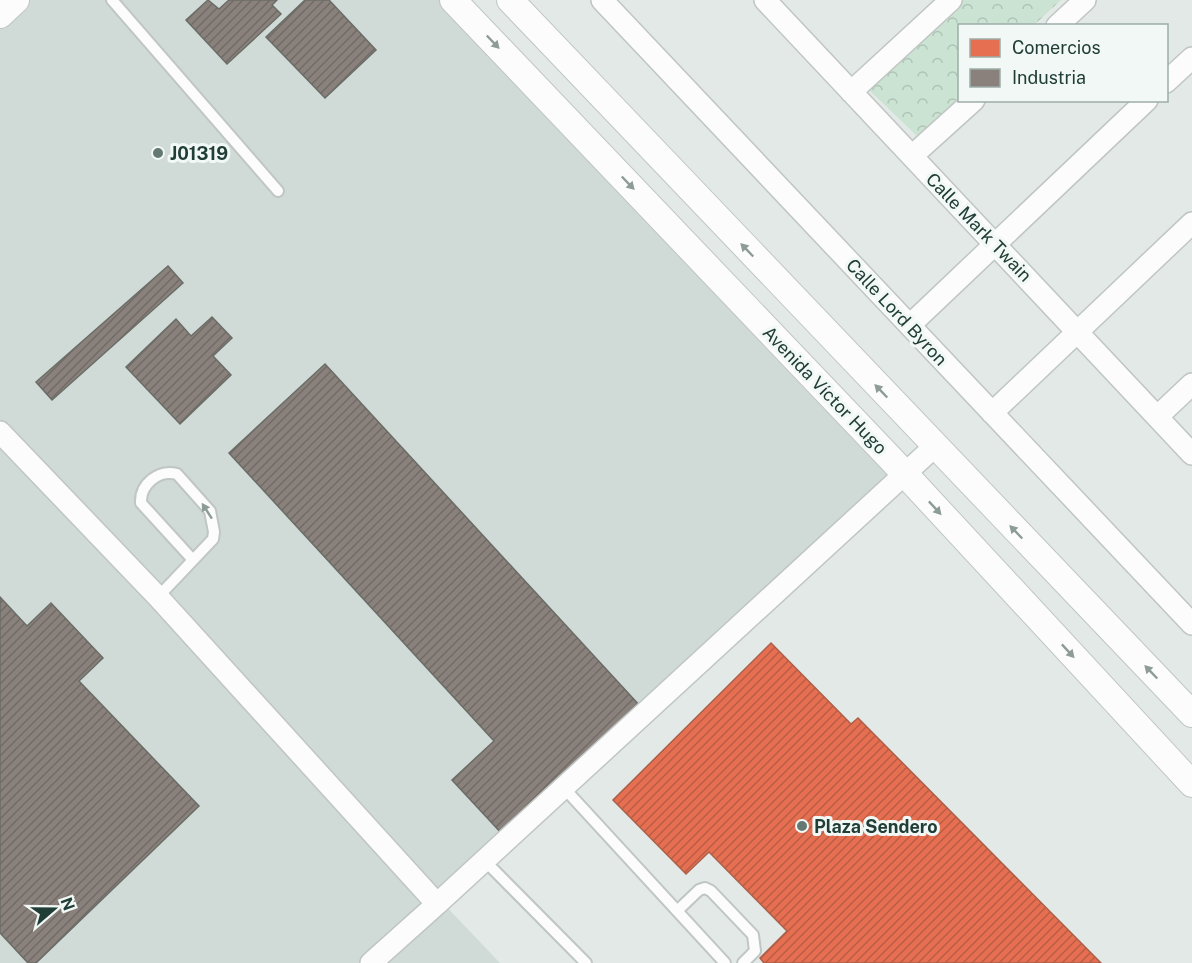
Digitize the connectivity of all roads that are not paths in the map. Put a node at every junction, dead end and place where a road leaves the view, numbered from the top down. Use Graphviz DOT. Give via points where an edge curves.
graph roads {
  1 [pos="16,0"];
  2 [pos="112,0"];
  3 [pos="453,0"];
  4 [pos="510,0"];
  5 [pos="951,0"];
  6 [pos="1085,0"];
  7 [pos="613,4"];
  8 [pos="777,4"];
  9 [pos="0,15"];
  10 [pos="1059,24"];
  11 [pos="1192,58"];
  12 [pos="1168,81"];
  13 [pos="851,92"];
  14 [pos="972,102"];
  15 [pos="1145,102"];
  16 [pos="912,156"];
  17 [pos="278,191"];
  18 [pos="1192,223"];
  19 [pos="994,243"];
  20 [pos="910,325"];
  21 [pos="1079,331"];
  22 [pos="1192,384"];
  23 [pos="992,413"];
  24 [pos="1157,417"];
  25 [pos="0,432"];
  26 [pos="934,447"];
  27 [pos="1192,454"];
  28 [pos="903,474"];
  29 [pos="193,560"];
  30 [pos="158,597"];
  31 [pos="1192,624"];
  32 [pos="1192,714"];
  33 [pos="1192,783"];
  34 [pos="564,788"];
  35 [pos="484,860"];
  36 [pos="437,904"];
  37 [pos="677,911"];
  38 [pos="371,963"];
  39 [pos="586,963"];
  40 [pos="725,963"];
  41 [pos="743,963"];
  1 -- 9 [label="street"];
  2 -- 17 [label="lane"];
  3 -- 28 [label="street, Avenida Víctor Hugo, one-way"];
  26 -- 4 [label="street, one-way"];
  5 -- 13 [label="street"];
  6 -- 10 [label="street"];
  7 -- 20 [label="street, Calle Lord Byron"];
  8 -- 13 [label="street, Calle Mark Twain"];
  11 -- 12 [label="street"];
  13 -- 16 [label="street, Calle Mark Twain"];
  14 -- 16 [label="street"];
  15 -- 19 [label="street"];
  16 -- 19 [label="street, Calle Mark Twain"];
  18 -- 21 [label="street"];
  19 -- 20 [label="street"];
  19 -- 21 [label="street, Calle Mark Twain"];
  20 -- 23 [label="street, Calle Lord Byron"];
  21 -- 23 [label="street"];
  21 -- 24 [label="street, Calle Mark Twain"];
  22 -- 24 [label="street"];
  23 -- 31 [label="street, Calle Lord Byron"];
  24 -- 27 [label="street, Calle Mark Twain"];
  25 -- 30 [label="street"];
  26 -- 28 [label="street"];
  32 -- 26 [label="street, one-way"];
  28 -- 33 [label="street, Avenida Víctor Hugo, one-way"];
  28 -- 34 [label="street"];
  29 -- 29 [label="lane, one-way" via="213,538 210,511 177,474 164,473 154,477 145,488 141,503"];
  29 -- 30 [label="lane"];
  30 -- 36 [label="street"];
  34 -- 35 [label="street"];
  34 -- 37 [label="lane"];
  35 -- 36 [label="street"];
  35 -- 39 [label="lane"];
  36 -- 38 [label="street"];
  37 -- 40 [label="lane"];
  37 -- 41 [label="lane" via="699,890 711,891 753,935 755,951"];
}
